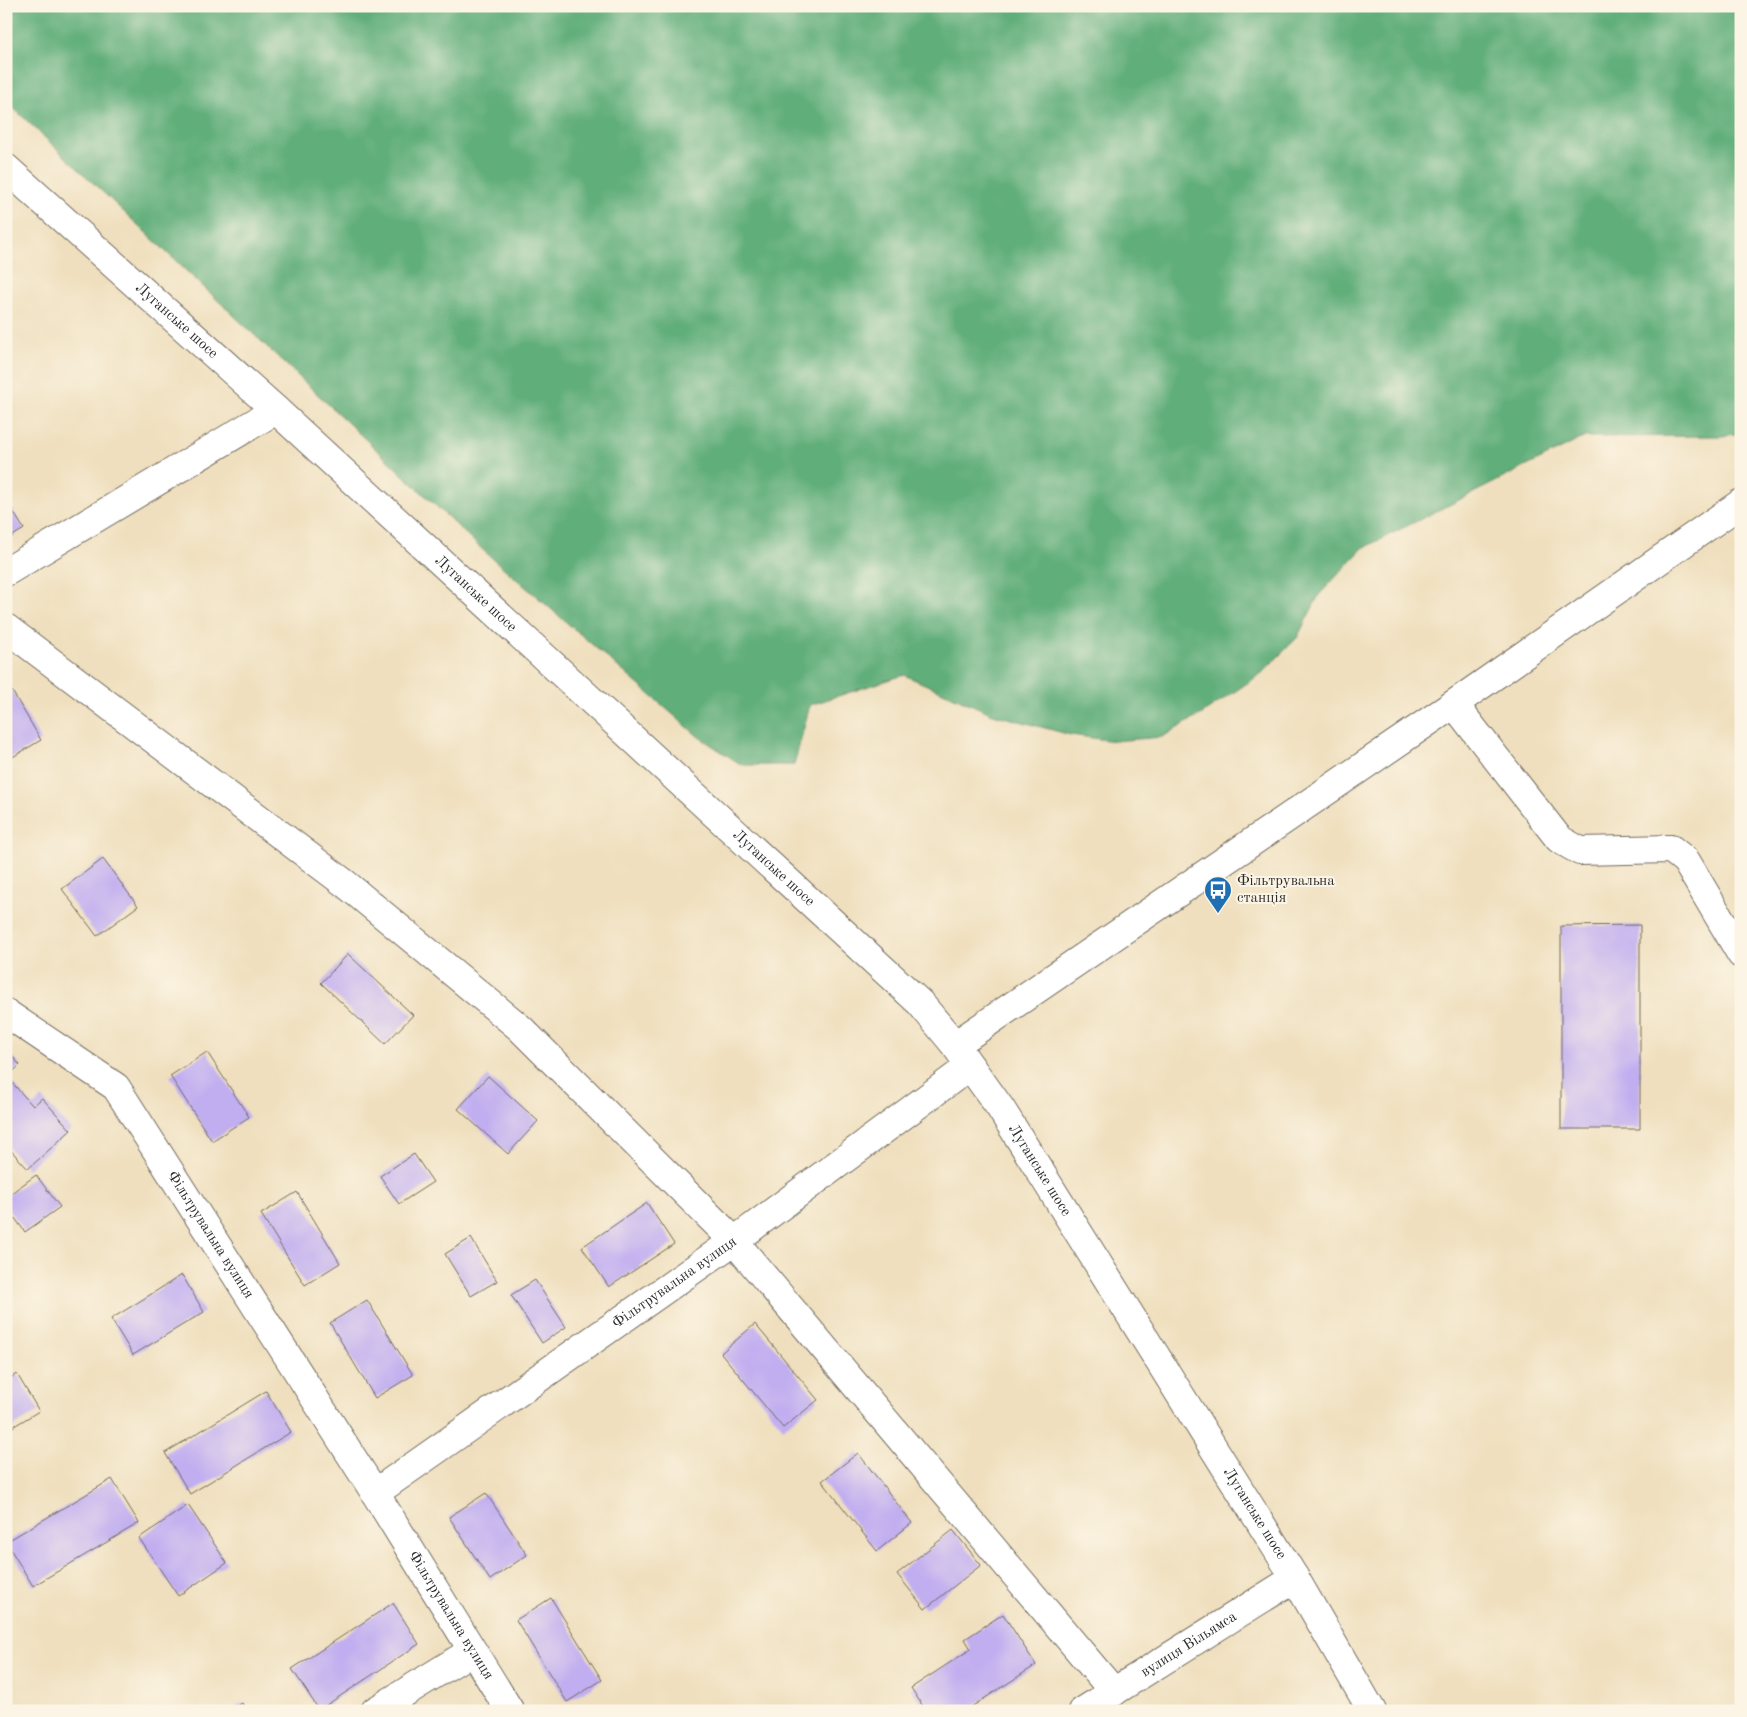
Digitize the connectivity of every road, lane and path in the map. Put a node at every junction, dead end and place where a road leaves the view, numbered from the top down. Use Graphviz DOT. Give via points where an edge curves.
graph roads {
  1 [pos="6,168"];
  2 [pos="276,410"];
  3 [pos="1741,503"];
  4 [pos="6,572"];
  5 [pos="6,628"];
  6 [pos="1454,704"];
  7 [pos="1741,954"];
  8 [pos="6,1013"];
  9 [pos="963,1055"];
  10 [pos="734,1242"];
  11 [pos="375,1493"];
  12 [pos="1295,1578"];
  13 [pos="472,1652"];
  14 [pos="1114,1692"];
  15 [pos="375,1711"];
  16 [pos="510,1711"];
  17 [pos="1082,1711"];
  18 [pos="1372,1711"];
  1 -- 2 [label="street, Луганське шосе"];
  2 -- 4 [label="street"];
  2 -- 9 [label="street, Луганське шосе" via="920,1003"];
  3 -- 6 [label="street, Фільтрувальна вулиця"];
  5 -- 10 [label="street" via="347,885 520,1028"];
  6 -- 7 [label="street" via="1559,838 1580,851 1671,849 1686,861"];
  6 -- 9 [label="street, Фільтрувальна вулиця"];
  8 -- 11 [label="street, Фільтрувальна вулиця" via="116,1087"];
  9 -- 10 [label="street, Фільтрувальна вулиця"];
  9 -- 12 [label="street, Луганське шосе" via="1002,1108"];
  10 -- 11 [label="street, Фільтрувальна вулиця"];
  10 -- 14 [label="street"];
  11 -- 13 [label="street, Фільтрувальна вулиця"];
  12 -- 14 [label="street, вулиця Вільямса"];
  12 -- 18 [label="street, Луганське шосе"];
  13 -- 15 [label="street"];
  13 -- 16 [label="street, Фільтрувальна вулиця"];
  14 -- 17 [label="street, вулиця Вільямса"];
}
